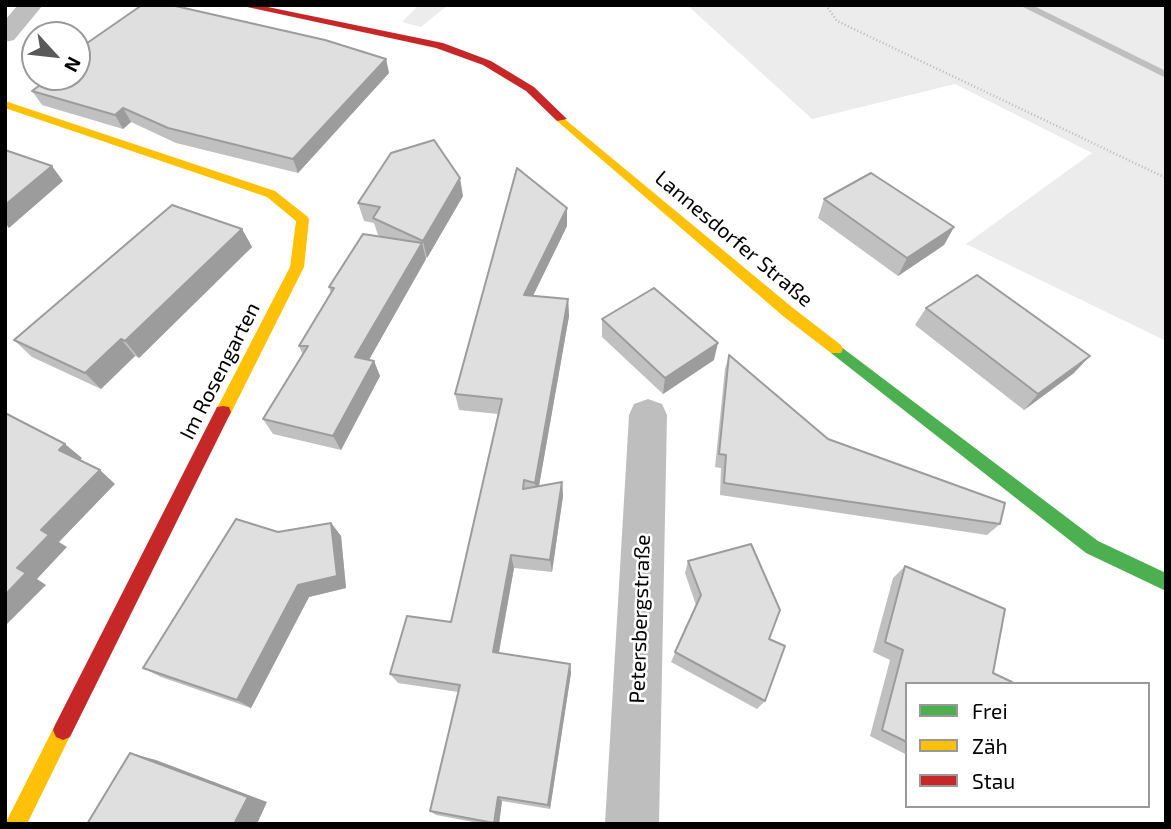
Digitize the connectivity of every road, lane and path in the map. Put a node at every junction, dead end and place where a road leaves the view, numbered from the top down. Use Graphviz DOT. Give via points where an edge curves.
graph roads {
  1 [pos="31,5"];
  2 [pos="243,5"];
  3 [pos="826,5"];
  4 [pos="5,35"];
  5 [pos="5,104"];
  6 [pos="1166,178"];
  7 [pos="648,415"];
  8 [pos="1166,582"];
  9 [pos="15,824"];
  10 [pos="632,824"];
  1 -- 4 [label="street"];
  2 -- 8 [label="street, Lannesdorfer Straße" via="439,45 487,63 530,89 788,312 1092,547"];
  3 -- 6 [label="path" via="837,21"];
  5 -- 9 [label="street, Im Rosengarten" via="271,194 303,220 297,267"];
  7 -- 10 [label="street, Petersbergstraße"];
}
